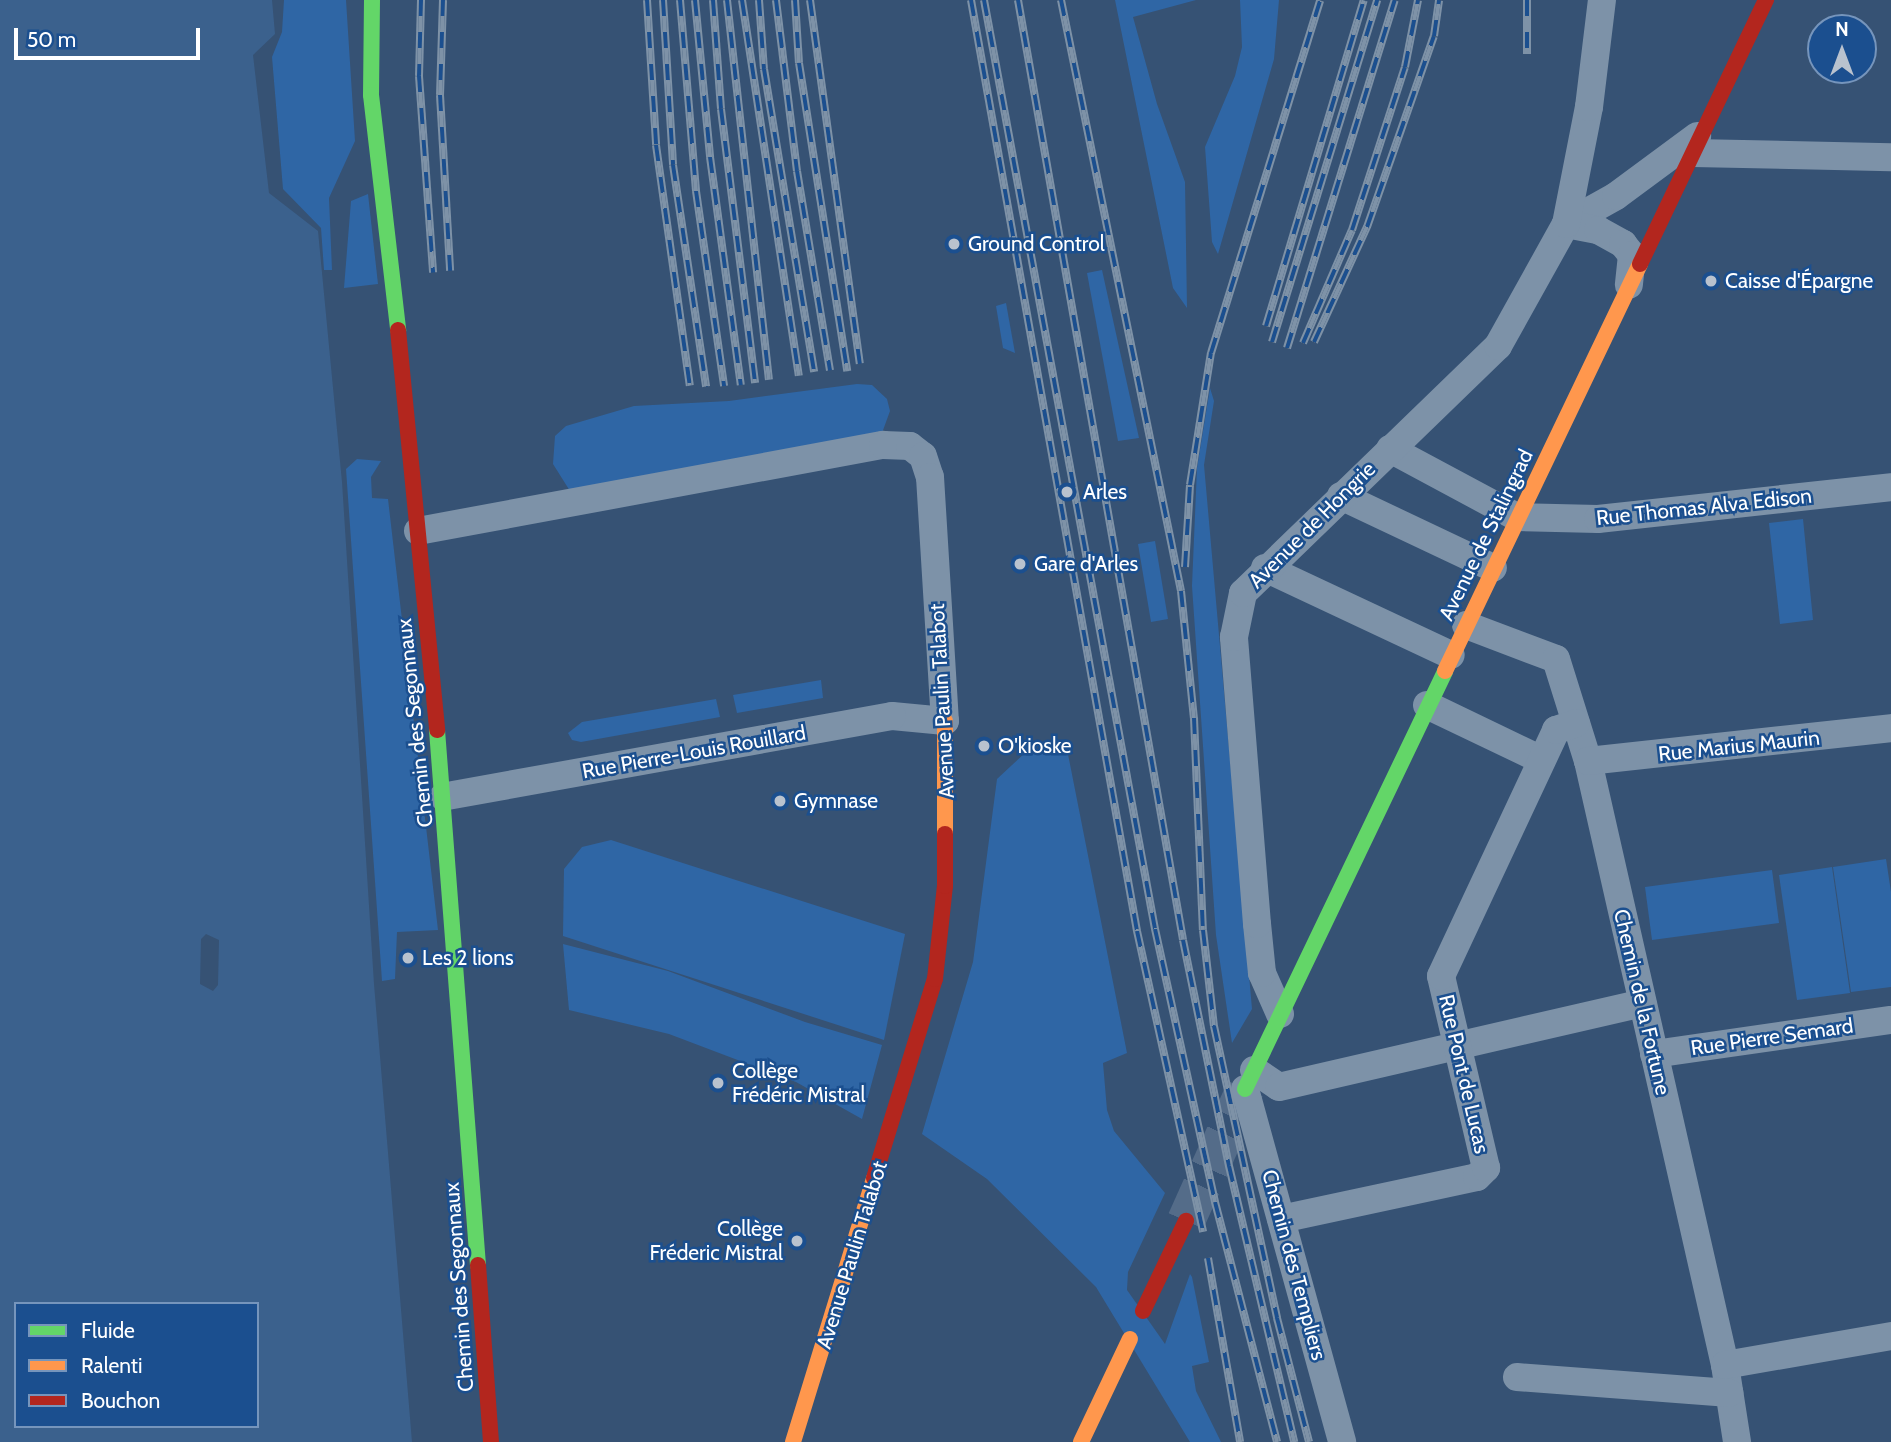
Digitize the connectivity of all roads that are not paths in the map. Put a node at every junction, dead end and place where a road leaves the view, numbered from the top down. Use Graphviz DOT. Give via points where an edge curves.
graph roads {
  1 [pos="372,0"];
  2 [pos="1602,0"];
  3 [pos="1766,0"];
  4 [pos="1699,142"];
  5 [pos="1891,158"];
  6 [pos="1566,223"];
  7 [pos="1628,288"];
  8 [pos="1390,449"];
  9 [pos="1891,487"];
  10 [pos="1341,496"];
  11 [pos="1517,517"];
  12 [pos="418,531"];
  13 [pos="1265,568"];
  14 [pos="1493,568"];
  15 [pos="1466,625"];
  16 [pos="1451,655"];
  17 [pos="1427,705"];
  18 [pos="945,721"];
  19 [pos="1576,723"];
  20 [pos="1891,728"];
  21 [pos="1542,760"];
  22 [pos="1587,761"];
  23 [pos="443,797"];
  24 [pos="1642,1003"];
  25 [pos="1280,1014"];
  26 [pos="1891,1020"];
  27 [pos="1458,1046"];
  28 [pos="1654,1054"];
  29 [pos="1249,1079"];
  30 [pos="1281,1219"];
  31 [pos="1186,1221"];
  32 [pos="1143,1311"];
  33 [pos="1891,1336"];
  34 [pos="1130,1339"];
  35 [pos="1725,1365"];
  36 [pos="1517,1377"];
  37 [pos="1729,1393"];
  38 [pos="491,1442"];
  39 [pos="793,1442"];
  40 [pos="1081,1442"];
  41 [pos="1342,1442"];
  42 [pos="1737,1442"];
  1 -- 12 [label="street, Chemin des Segonnaux" via="371,95"];
  2 -- 6 [label="street, Avenue de Hongrie" via="1589,107"];
  3 -- 4 [label="street, Avenue de Stalingrad"];
  4 -- 5 [label="street"];
  4 -- 6 [label="street"];
  4 -- 7 [label="street, Avenue de Stalingrad"];
  6 -- 7 [label="street" via="1598,230 1623,244 1632,255"];
  6 -- 8 [label="street, Avenue de Hongrie" via="1498,346"];
  7 -- 11 [label="street, Avenue de Stalingrad"];
  8 -- 10 [label="street, Avenue de Hongrie"];
  8 -- 11 [label="street"];
  9 -- 11 [label="street, Rue Thomas Alva Edison" via="1598,519"];
  10 -- 13 [label="street, Avenue de Hongrie"];
  10 -- 14 [label="street"];
  11 -- 14 [label="street, Avenue de Stalingrad"];
  12 -- 18 [label="street, Avenue Paulin Talabot" via="883,445 910,446 923,456 930,477"];
  12 -- 23 [label="street, Chemin des Segonnaux"];
  13 -- 16 [label="street"];
  13 -- 25 [label="street, Avenue de Hongrie" via="1244,593 1234,637 1262,973"];
  14 -- 15 [label="street, Avenue de Stalingrad"];
  15 -- 16 [label="street, Avenue de Stalingrad"];
  15 -- 19 [label="street, Chemin de la Fortune" via="1556,659"];
  16 -- 17 [label="street, Avenue de Stalingrad"];
  17 -- 21 [label="street"];
  17 -- 25 [label="street, Avenue de Stalingrad"];
  18 -- 23 [label="street, Rue Pierre-Louis Rouillard" via="892,716"];
  18 -- 39 [label="street, Avenue Paulin Talabot" via="946,873 935,979"];
  19 -- 21 [label="street, Rue Pont de Lucas" via="1556,730"];
  19 -- 22 [label="street, Chemin de la Fortune"];
  20 -- 22 [label="street, Rue Marius Maurin"];
  21 -- 27 [label="street, Rue Pont de Lucas" via="1441,976"];
  22 -- 24 [label="street, Chemin de la Fortune"];
  23 -- 38 [label="street, Chemin des Segonnaux"];
  24 -- 27 [label="street"];
  24 -- 28 [label="street, Chemin de la Fortune"];
  25 -- 29 [label="street, Avenue de Stalingrad"];
  26 -- 28 [label="street, Rue Pierre Semard"];
  27 -- 29 [label="street" via="1279,1087"];
  27 -- 30 [label="street, Rue Pont de Lucas" via="1486,1168 1477,1177"];
  28 -- 35 [label="street, Chemin de la Fortune"];
  29 -- 30 [label="street, Chemin des Templiers"];
  30 -- 41 [label="street, Chemin des Templiers"];
  31 -- 32 [label="street"];
  33 -- 35 [label="street"];
  34 -- 40 [label="street"];
  35 -- 37 [label="street, Chemin de la Fortune"];
  36 -- 37 [label="street"];
  37 -- 42 [label="street, Chemin de la Fortune"];
}
